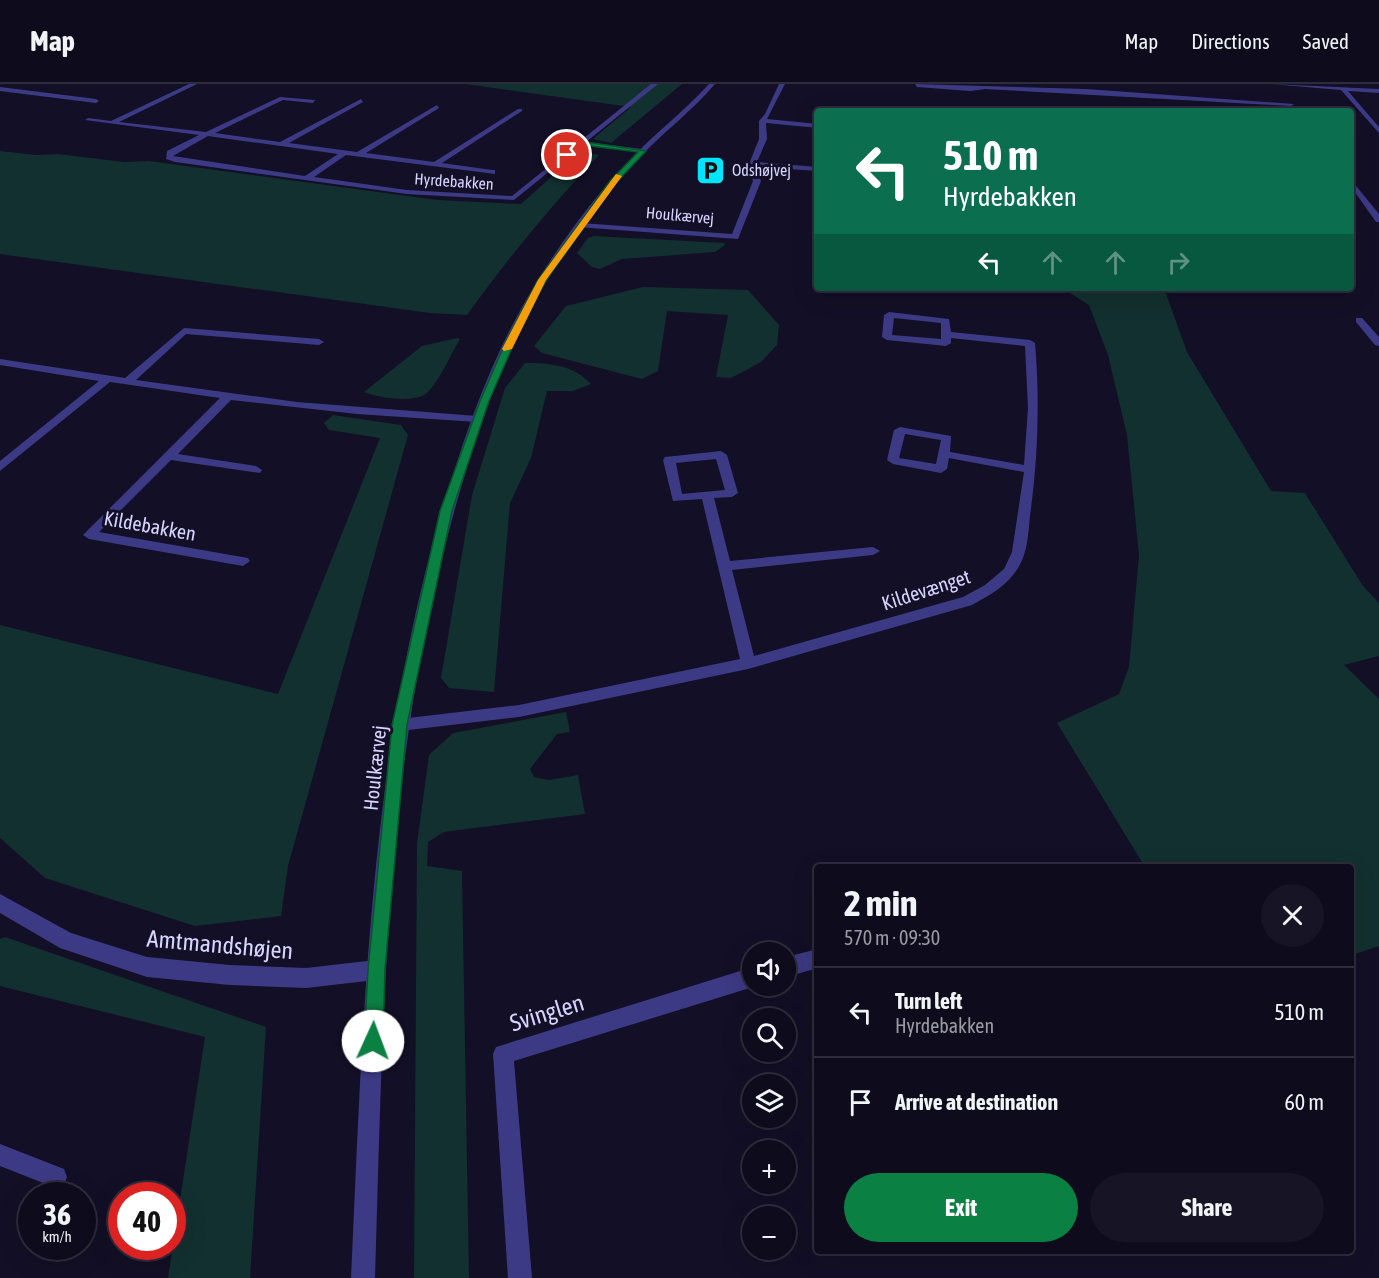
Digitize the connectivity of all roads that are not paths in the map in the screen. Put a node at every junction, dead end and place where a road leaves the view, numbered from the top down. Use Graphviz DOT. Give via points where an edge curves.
graph roads {
  1 [pos="194,84"];
  2 [pos="655,84"];
  3 [pos="782,84"];
  4 [pos="1275,84"];
  5 [pos="917,85"];
  6 [pos="711,86"];
  7 [pos="1342,88"];
  8 [pos="0,89"];
  9 [pos="1379,91"];
  10 [pos="96,101"];
  11 [pos="313,101"];
  12 [pos="361,101"];
  13 [pos="1291,104"];
  14 [pos="437,107"];
  15 [pos="1294,108"];
  16 [pos="520,110"];
  17 [pos="88,120"];
  18 [pos="762,121"];
  19 [pos="113,122"];
  20 [pos="814,126"];
  21 [pos="1379,131"];
  22 [pos="207,134"];
  23 [pos="580,143"];
  24 [pos="281,144"];
  25 [pos="642,151"];
  26 [pos="345,152"];
  27 [pos="359,154"];
  28 [pos="436,164"];
  29 [pos="753,164"];
  30 [pos="814,169"];
  31 [pos="492,172"];
  32 [pos="307,178"];
  33 [pos="1354,186"];
  34 [pos="1379,220"];
  35 [pos="581,225"];
  36 [pos="1359,320"];
  37 [pos="946,335"];
  38 [pos="319,342"];
  39 [pos="1379,343"];
  40 [pos="0,362"];
  41 [pos="108,379"];
  42 [pos="127,382"];
  43 [pos="230,395"];
  44 [pos="477,419"];
  45 [pos="944,454"];
  46 [pos="169,456"];
  47 [pos="0,467"];
  48 [pos="256,470"];
  49 [pos="1031,470"];
  50 [pos="707,495"];
  51 [pos="873,551"];
  52 [pos="243,561"];
  53 [pos="724,566"];
  54 [pos="748,663"];
  55 [pos="400,725"];
  56 [pos="1,904"];
  57 [pos="814,959"];
  58 [pos="796,964"];
  59 [pos="376,970"];
  60 [pos="742,980"];
  61 [pos="0,1155"];
  62 [pos="56,1177"];
  63 [pos="363,1278"];
  64 [pos="520,1278"];
  1 -- 19 [label="street, Hyrdebakken"];
  2 -- 23 [label="street, Hyrdebakken"];
  3 -- 18 [label="street, Houlkærvej"];
  4 -- 7 [label="street"];
  4 -- 13 [label="street"];
  5 -- 13 [label="street"];
  6 -- 25 [label="street, Houlkærvej"];
  7 -- 9 [label="street"];
  7 -- 21 [label="street"];
  8 -- 10 [label="street"];
  11 -- 22 [label="street, Hyrdebakken" via="282,98"];
  12 -- 24 [label="street"];
  13 -- 15 [label="street"];
  14 -- 27 [label="street"];
  16 -- 28 [label="street, Hyrdebakken"];
  17 -- 19 [label="street, Hyrdebakken"];
  18 -- 20 [label="street"];
  18 -- 29 [label="street, Houlkærvej" via="764,139"];
  19 -- 22 [label="street, Hyrdebakken"];
  22 -- 24 [label="street, Hyrdebakken"];
  22 -- 32 [label="street, Hyrdebakken" via="169,157"];
  23 -- 25 [label="street"];
  23 -- 32 [label="street, Hyrdebakken" via="514,198 441,195"];
  24 -- 26 [label="street, Hyrdebakken"];
  25 -- 35 [label="street, Houlkærvej"];
  26 -- 27 [label="street, Hyrdebakken"];
  26 -- 32 [label="street"];
  27 -- 28 [label="street, Hyrdebakken"];
  28 -- 31 [label="street, Hyrdebakken"];
  29 -- 30 [label="street"];
  29 -- 35 [label="street, Houlkærvej" via="757,181 735,237"];
  33 -- 34 [label="street"];
  35 -- 44 [label="street, Houlkærvej" via="542,280"];
  36 -- 39 [label="street"];
  37 -- 49 [label="street, Kildevænget" via="1030,343 1035,390"];
  38 -- 42 [label="street" via="184,331"];
  40 -- 41 [label="street"];
  41 -- 42 [label="street"];
  41 -- 47 [label="street"];
  42 -- 43 [label="street"];
  43 -- 44 [label="street" via="356,411"];
  43 -- 46 [label="street, Kildebakken"];
  44 -- 55 [label="street, Houlkærvej" via="446,511"];
  45 -- 45 [label="street" via="941,469 892,460 900,430 947,438"];
  45 -- 49 [label="street"];
  46 -- 48 [label="street"];
  46 -- 52 [label="street, Kildebakken" via="89,535"];
  49 -- 54 [label="street, Kildevænget" via="1017,558 994,588 967,601"];
  50 -- 50 [label="street" via="677,498 669,460 721,455 732,493"];
  50 -- 53 [label="street"];
  51 -- 53 [label="street"];
  53 -- 54 [label="street"];
  54 -- 55 [label="street, Kildevænget" via="519,711"];
  55 -- 59 [label="street, Houlkærvej"];
  56 -- 59 [label="street, Amtmandshøjen" via="67,941 147,967 306,978"];
  57 -- 58 [label="street"];
  59 -- 63 [label="street, Houlkærvej"];
  60 -- 64 [label="street, Svinglen" via="503,1054"];
  61 -- 62 [label="street"];
}
